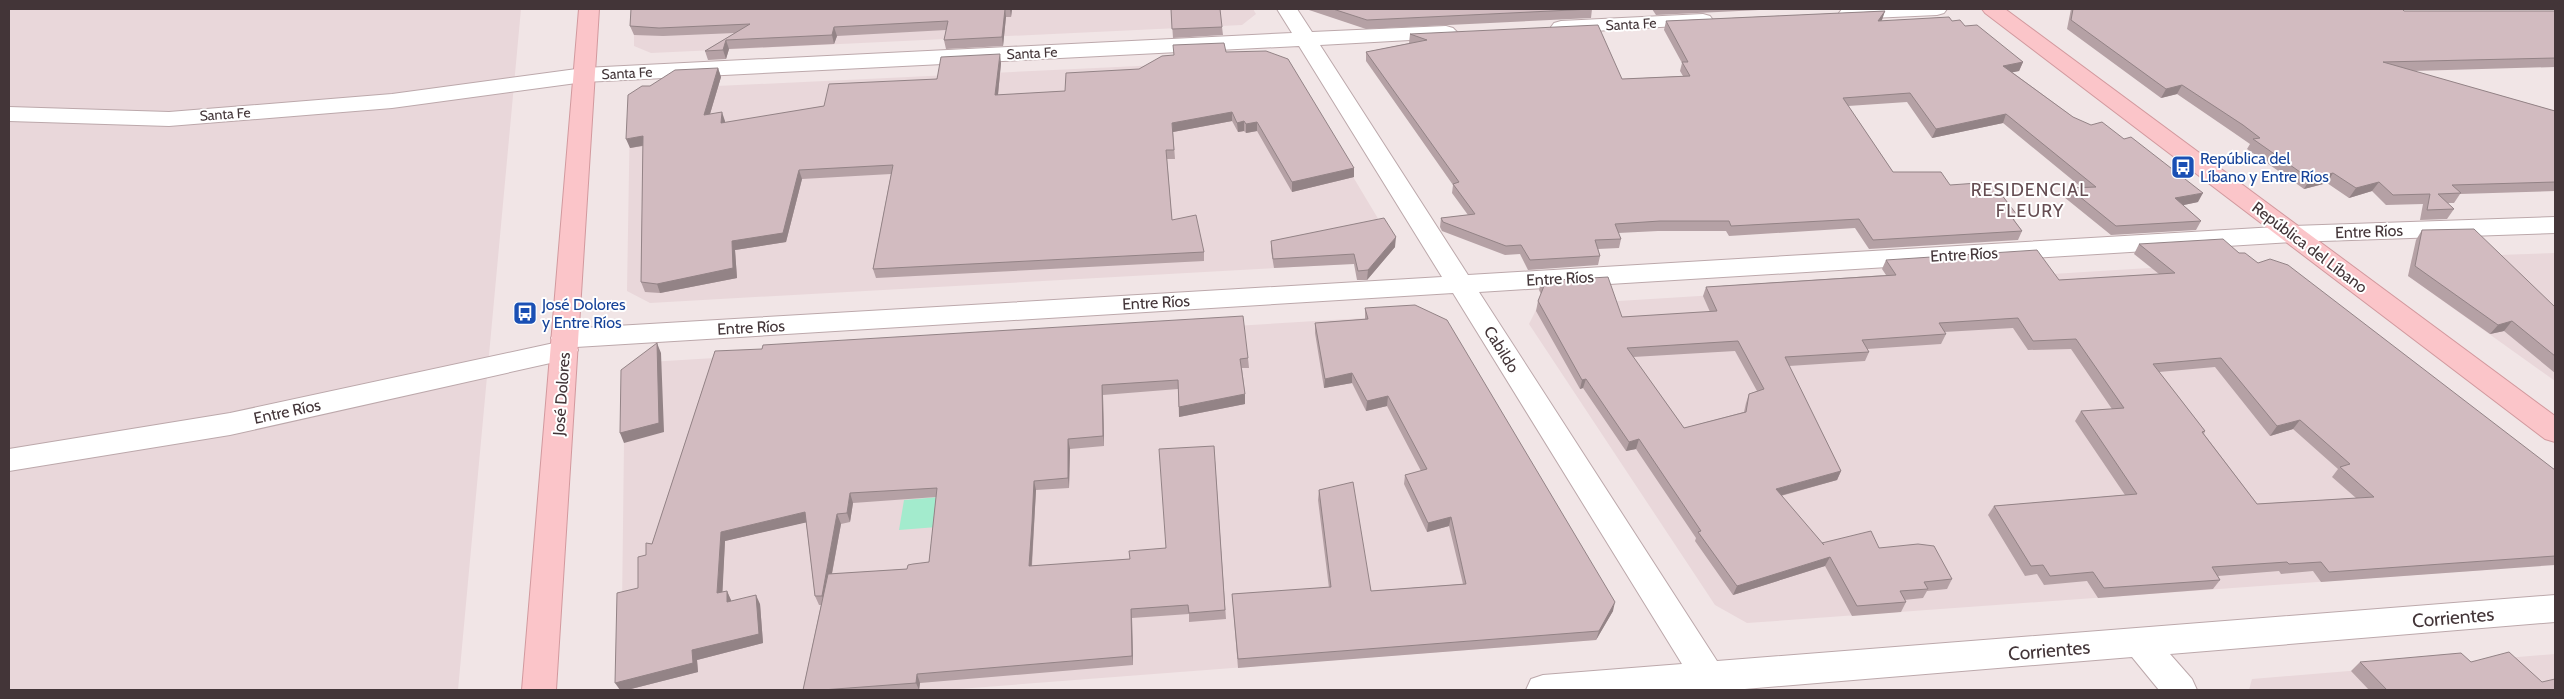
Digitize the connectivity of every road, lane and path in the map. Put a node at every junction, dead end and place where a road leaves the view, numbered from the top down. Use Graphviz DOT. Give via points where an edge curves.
graph roads {
  1 [pos="589,9"];
  2 [pos="1287,9"];
  3 [pos="1937,9"];
  4 [pos="1992,9"];
  5 [pos="1828,14"];
  6 [pos="1720,19"];
  7 [pos="1543,28"];
  8 [pos="1464,32"];
  9 [pos="1306,39"];
  10 [pos="584,75"];
  11 [pos="9,114"];
  12 [pos="2555,225"];
  13 [pos="2292,234"];
  14 [pos="1460,283"];
  15 [pos="564,344"];
  16 [pos="2555,431"];
  17 [pos="9,460"];
  18 [pos="2555,609"];
  19 [pos="2140,642"];
  20 [pos="1713,684"];
  21 [pos="539,690"];
  22 [pos="1543,690"];
  23 [pos="2180,690"];
  1 -- 10 [label="street, José Dolores"];
  2 -- 9 [label="street, Cabildo"];
  3 -- 5 [label="street"];
  4 -- 13 [label="street, República del Líbano"];
  6 -- 7 [label="street, Santa Fe"];
  8 -- 9 [label="street, Santa Fe"];
  9 -- 10 [label="street, Santa Fe"];
  9 -- 14 [label="street, Cabildo"];
  10 -- 11 [label="street, Santa Fe" via="392,101 170,119"];
  10 -- 15 [label="street, José Dolores"];
  12 -- 13 [label="street, Entre Ríos"];
  13 -- 14 [label="street, Entre Ríos"];
  13 -- 16 [label="street, República del Líbano"];
  14 -- 15 [label="street, Entre Ríos"];
  14 -- 20 [label="street, Cabildo"];
  15 -- 17 [label="street, Entre Ríos" via="230,424"];
  15 -- 21 [label="street, José Dolores"];
  18 -- 19 [label="street, Corrientes"];
  19 -- 20 [label="street, Corrientes"];
  19 -- 23 [label="street"];
  20 -- 22 [label="street, Corrientes"];
}
